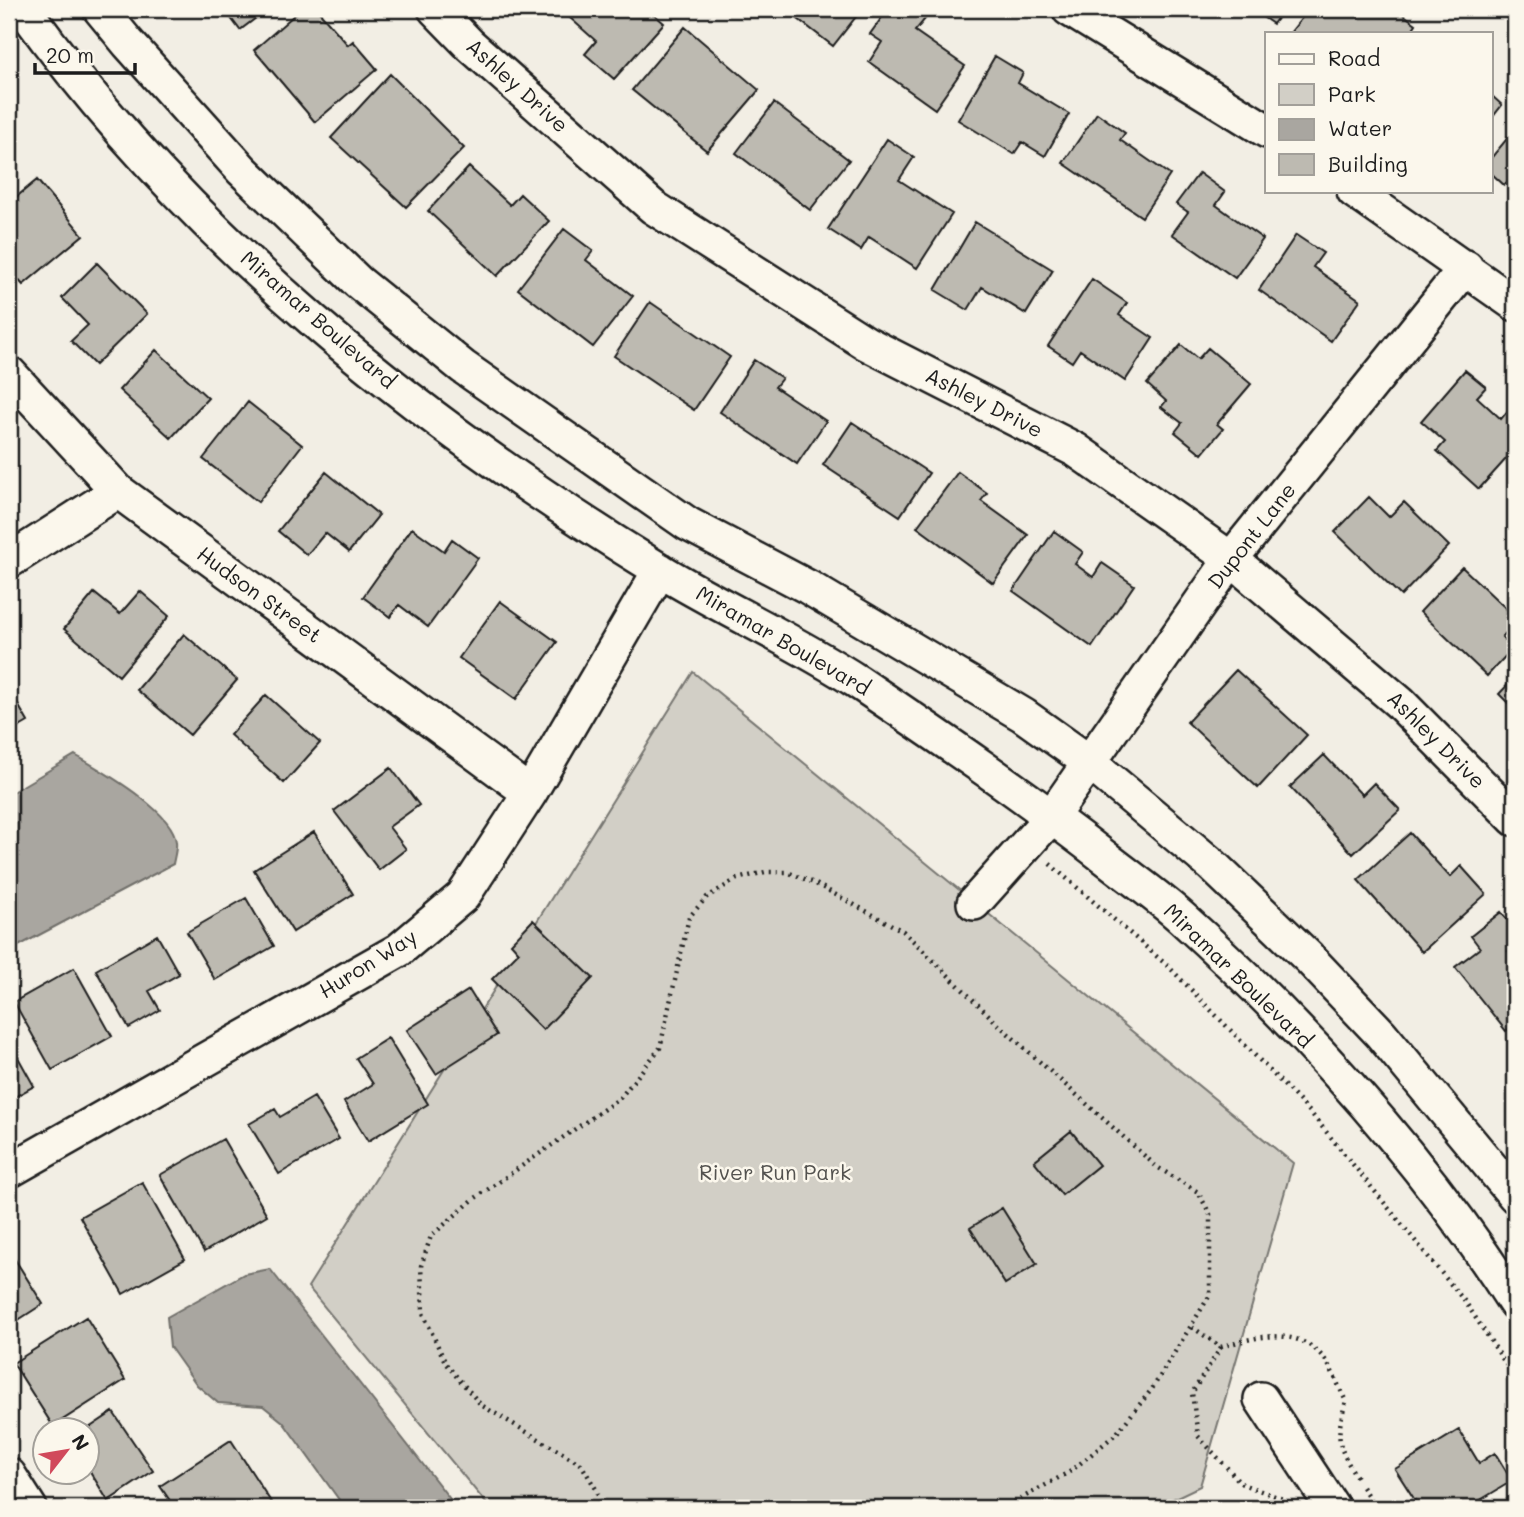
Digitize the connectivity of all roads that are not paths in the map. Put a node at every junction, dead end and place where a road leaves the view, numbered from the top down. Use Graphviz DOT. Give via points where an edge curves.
graph roads {
  1 [pos="24,9"];
  2 [pos="100,9"];
  3 [pos="435,9"];
  4 [pos="1069,9"];
  5 [pos="1265,130"];
  6 [pos="1355,192"];
  7 [pos="1466,267"];
  8 [pos="1515,304"];
  9 [pos="9,373"];
  10 [pos="118,491"];
  11 [pos="1231,559"];
  12 [pos="9,561"];
  13 [pos="660,570"];
  14 [pos="1089,762"];
  15 [pos="530,793"];
  16 [pos="1052,816"];
  17 [pos="1515,820"];
  18 [pos="974,902"];
  19 [pos="9,1171"];
  20 [pos="1515,1196"];
  21 [pos="1515,1303"];
  22 [pos="1261,1399"];
  23 [pos="9,1475"];
  24 [pos="30,1508"];
  25 [pos="1333,1508"];
  1 -- 13 [label="street, Miramar Boulevard" via="175,191 324,332 422,411"];
  2 -- 14 [label="street" via="242,170 358,282 463,367 688,524 808,587 1023,715"];
  3 -- 11 [label="street, Ashley Drive" via="653,207 866,342 1076,450"];
  4 -- 5 [label="street"];
  6 -- 7 [label="street"];
  7 -- 8 [label="street"];
  7 -- 11 [label="street, Dupont Lane"];
  9 -- 10 [label="street, Hudson Street"];
  10 -- 12 [label="street"];
  10 -- 15 [label="street, Hudson Street"];
  11 -- 14 [label="street, Dupont Lane"];
  11 -- 17 [label="street, Ashley Drive" via="1400,703"];
  13 -- 15 [label="street, Huron Way"];
  13 -- 16 [label="street, Miramar Boulevard" via="852,678"];
  14 -- 16 [label="street, Dupont Lane"];
  14 -- 20 [label="street" via="1212,864 1308,957 1381,1034"];
  15 -- 19 [label="street, Huron Way" via="463,896 400,950"];
  16 -- 18 [label="street, Dupont Lane"];
  16 -- 21 [label="street, Miramar Boulevard" via="1180,916 1300,1032 1438,1191"];
  22 -- 25 [label="street"];
  23 -- 24 [label="street"];
}
